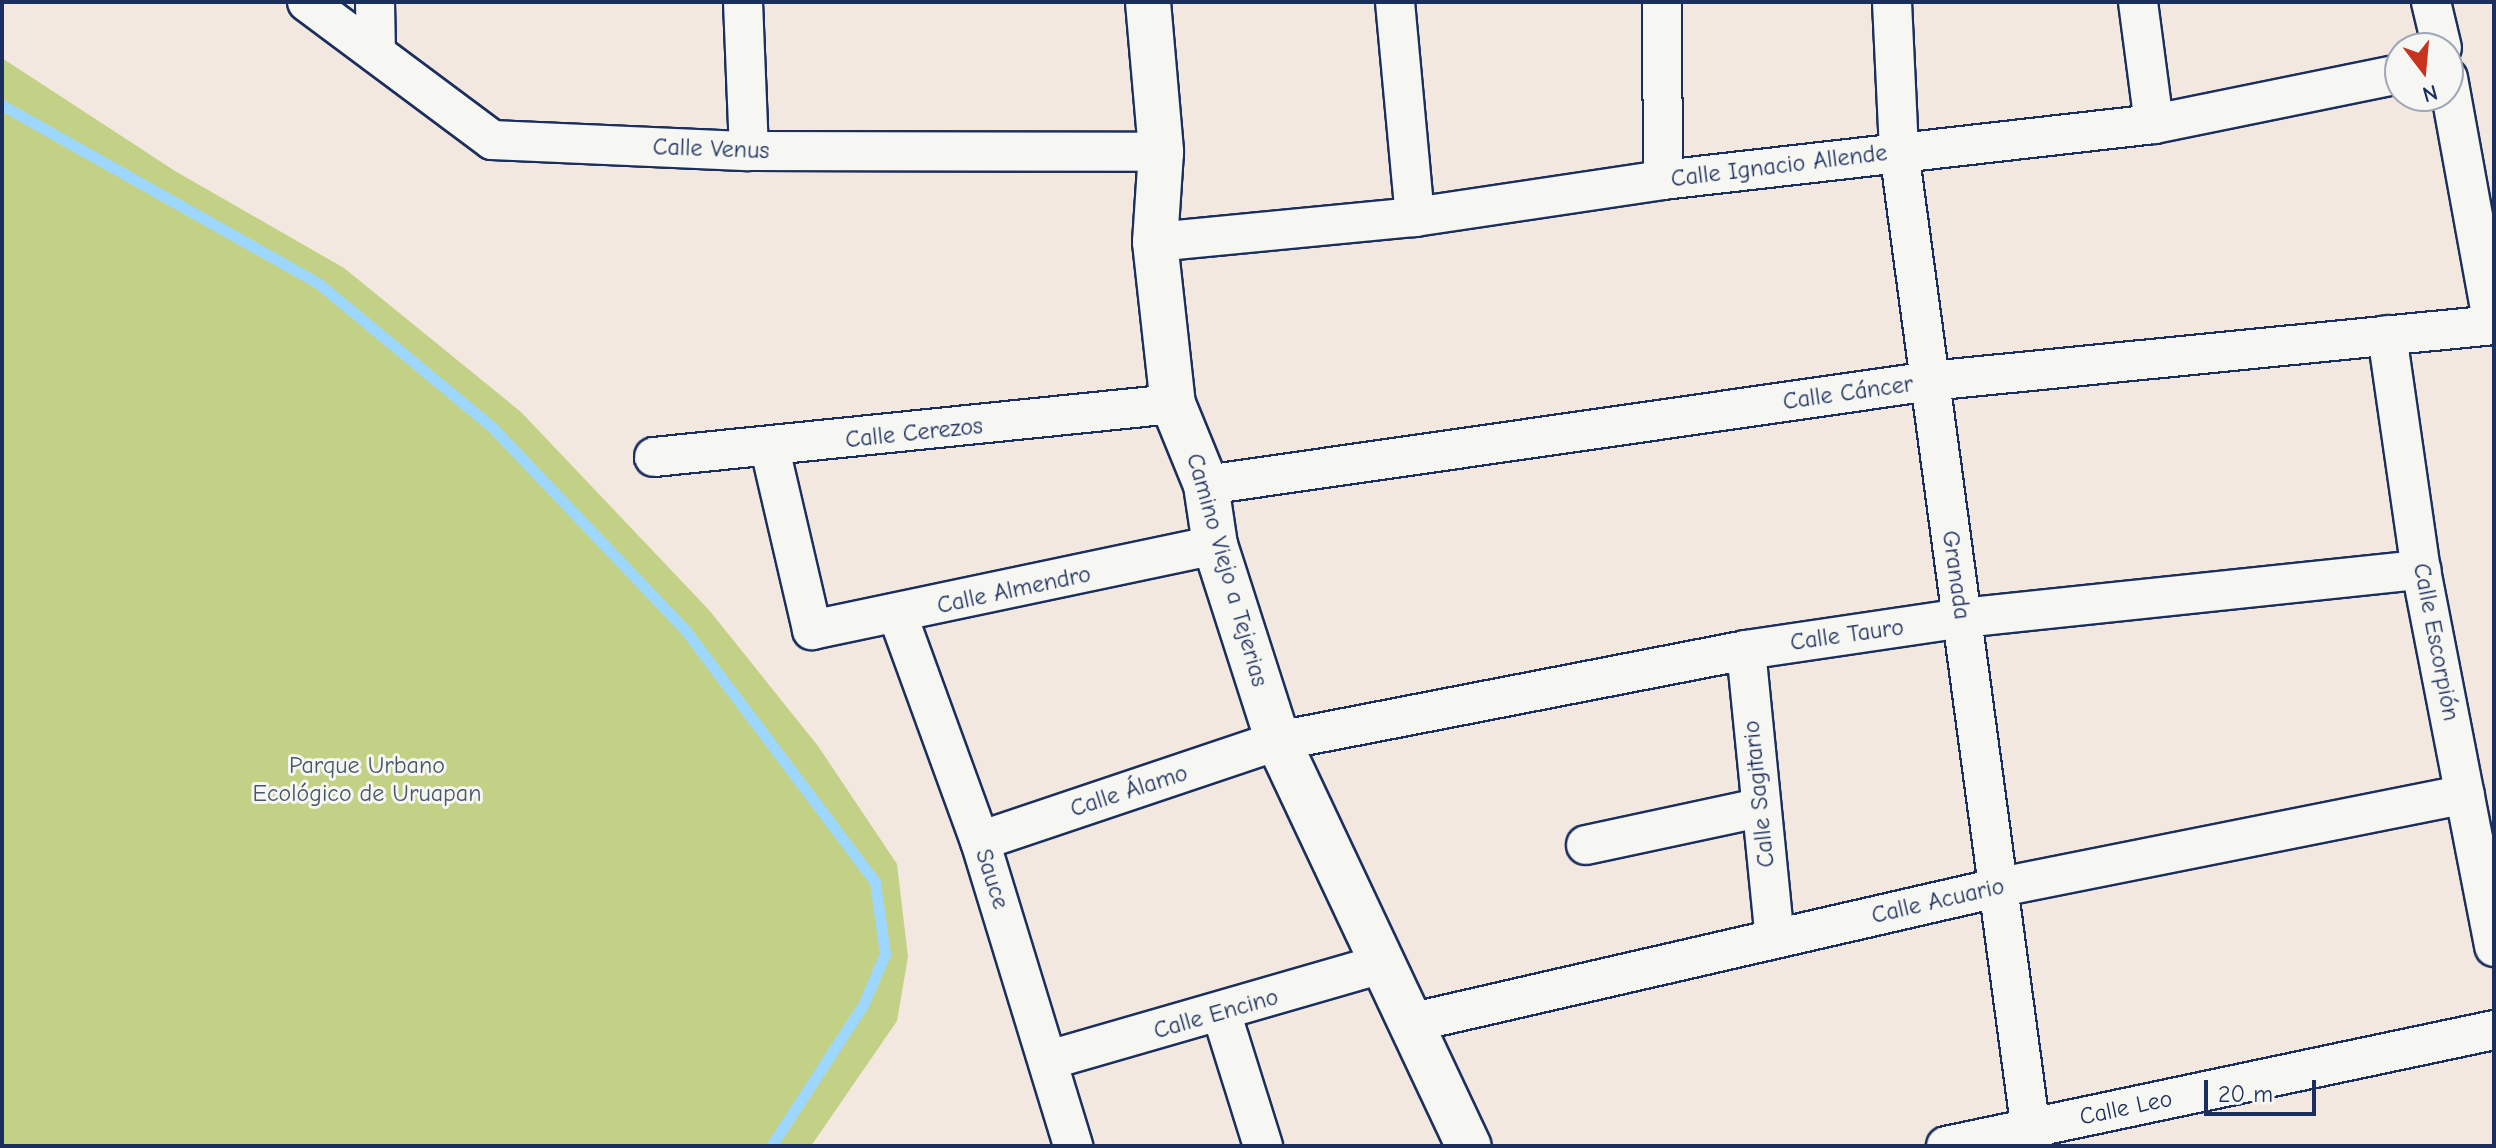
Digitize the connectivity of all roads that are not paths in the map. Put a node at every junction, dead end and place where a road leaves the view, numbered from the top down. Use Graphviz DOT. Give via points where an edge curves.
graph roads {
  1 [pos="307,2"];
  2 [pos="375,2"];
  3 [pos="743,2"];
  4 [pos="1148,2"];
  5 [pos="1395,2"];
  6 [pos="1662,2"];
  7 [pos="1892,2"];
  8 [pos="2138,2"];
  9 [pos="2431,2"];
  10 [pos="2438,32"];
  11 [pos="376,53"];
  12 [pos="2384,77"];
  13 [pos="2454,112"];
  14 [pos="2154,124"];
  15 [pos="749,151"];
  16 [pos="1899,151"];
  17 [pos="1161,152"];
  18 [pos="1663,180"];
  19 [pos="1415,217"];
  20 [pos="1155,242"];
  21 [pos="2493,325"];
  22 [pos="2387,335"];
  23 [pos="1930,381"];
  24 [pos="1173,404"];
  25 [pos="770,449"];
  26 [pos="654,457"];
  27 [pos="1206,485"];
  28 [pos="1215,545"];
  29 [pos="2421,570"];
  30 [pos="898,616"];
  31 [pos="1962,618"];
  32 [pos="1746,650"];
  33 [pos="1278,741"];
  34 [pos="2465,794"];
  35 [pos="1758,808"];
  36 [pos="980,841"];
  37 [pos="1586,845"];
  38 [pos="2001,887"];
  39 [pos="1775,939"];
  40 [pos="2494,947"];
  41 [pos="1381,964"];
  42 [pos="1222,1015"];
  43 [pos="1414,1022"];
  44 [pos="2494,1030"];
  45 [pos="1049,1060"];
  46 [pos="2031,1137"];
  47 [pos="1073,1146"];
  48 [pos="1263,1146"];
  49 [pos="1469,1146"];
  50 [pos="1946,1146"];
  1 -- 11 [label="street, Calle Venus"];
  2 -- 11 [label="street"];
  3 -- 15 [label="street"];
  4 -- 17 [label="street, Camino Viejo a Tejerias"];
  5 -- 19 [label="street"];
  6 -- 18 [label="street"];
  7 -- 16 [label="street, Granada"];
  8 -- 14 [label="street"];
  9 -- 10 [label="street"];
  11 -- 15 [label="street, Calle Venus" via="492,140"];
  12 -- 14 [label="street, Calle Ignacio Allende"];
  13 -- 21 [label="street"];
  14 -- 16 [label="street, Calle Ignacio Allende"];
  15 -- 17 [label="street, Calle Venus"];
  16 -- 18 [label="street, Calle Ignacio Allende"];
  16 -- 23 [label="street, Granada"];
  17 -- 20 [label="street, Camino Viejo a Tejerias"];
  18 -- 19 [label="street, Calle Ignacio Allende"];
  19 -- 20 [label="street, Calle Ignacio Allende"];
  20 -- 24 [label="street, Camino Viejo a Tejerias"];
  21 -- 22 [label="street, Calle Cáncer"];
  22 -- 23 [label="street, Calle Cáncer"];
  22 -- 29 [label="street, Calle Escorpión"];
  23 -- 27 [label="street, Calle Cáncer"];
  23 -- 31 [label="street, Granada"];
  24 -- 25 [label="street, Calle Cerezos"];
  24 -- 27 [label="street, Camino Viejo a Tejerias"];
  25 -- 26 [label="street, Calle Cerezos"];
  25 -- 30 [label="street, Calle Almendro" via="812,630"];
  27 -- 28 [label="street, Camino Viejo a Tejerias"];
  28 -- 30 [label="street, Calle Almendro"];
  28 -- 33 [label="street, Camino Viejo a Tejerias"];
  29 -- 31 [label="street, Calle Tauro"];
  29 -- 34 [label="street, Calle Escorpión"];
  30 -- 36 [label="street, Sauce"];
  31 -- 32 [label="street, Calle Tauro"];
  31 -- 38 [label="street, Granada"];
  32 -- 33 [label="street, Calle Tauro"];
  32 -- 35 [label="street, Calle Sagitario"];
  33 -- 36 [label="street, Calle Álamo"];
  33 -- 41 [label="street, Camino Viejo a Tejerias"];
  34 -- 38 [label="street, Calle Acuario"];
  34 -- 40 [label="street, Calle Escorpión"];
  35 -- 37 [label="street"];
  35 -- 39 [label="street, Calle Sagitario"];
  36 -- 45 [label="street, Sauce"];
  38 -- 39 [label="street, Calle Acuario"];
  38 -- 46 [label="street, Granada"];
  39 -- 43 [label="street, Calle Acuario"];
  41 -- 42 [label="street, Calle Encino"];
  41 -- 43 [label="street, Camino Viejo a Tejerias"];
  42 -- 45 [label="street, Calle Encino"];
  42 -- 48 [label="street"];
  43 -- 49 [label="street, Camino Viejo a Tejerias"];
  44 -- 46 [label="street, Calle Leo"];
  45 -- 47 [label="street, Sauce"];
  46 -- 50 [label="street, Calle Leo"];
}
